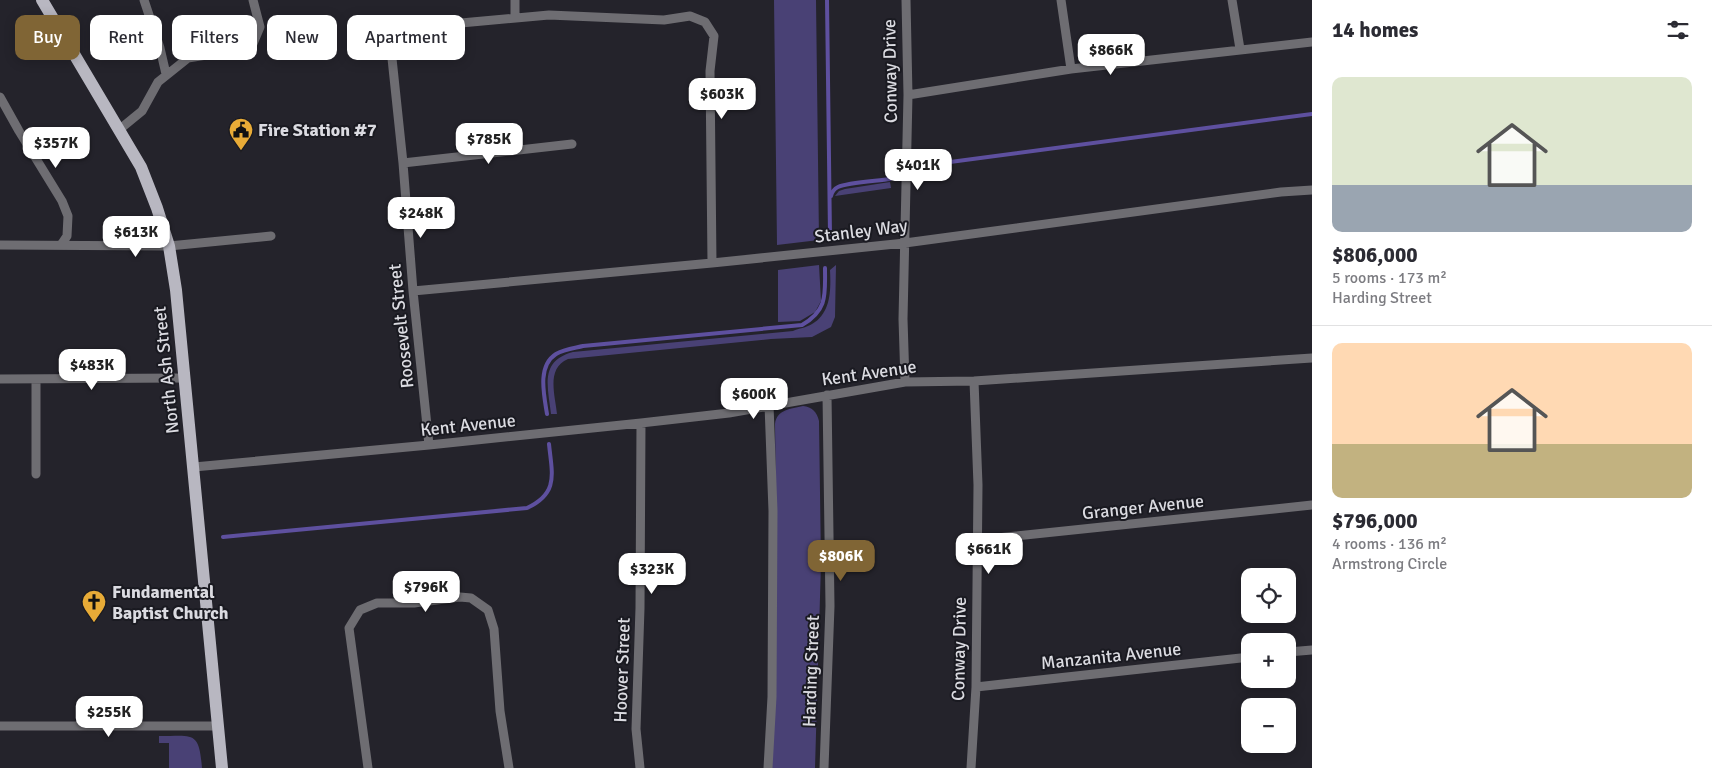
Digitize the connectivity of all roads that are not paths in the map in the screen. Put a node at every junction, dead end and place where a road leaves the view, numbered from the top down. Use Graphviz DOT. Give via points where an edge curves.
graph roads {
  1 [pos="42,0"];
  2 [pos="144,0"];
  3 [pos="253,0"];
  4 [pos="515,0"];
  5 [pos="906,0"];
  6 [pos="1061,0"];
  7 [pos="1232,0"];
  8 [pos="515,18"];
  9 [pos="1312,42"];
  10 [pos="1240,49"];
  11 [pos="1071,69"];
  12 [pos="166,74"];
  13 [pos="908,95"];
  14 [pos="0,97"];
  15 [pos="120,129"];
  16 [pos="572,144"];
  17 [pos="403,163"];
  18 [pos="1312,190"];
  19 [pos="271,236"];
  20 [pos="905,243"];
  21 [pos="0,245"];
  22 [pos="61,245"];
  23 [pos="169,246"];
  24 [pos="712,263"];
  25 [pos="413,291"];
  26 [pos="1312,358"];
  27 [pos="185,378"];
  28 [pos="0,379"];
  29 [pos="36,379"];
  30 [pos="974,381"];
  31 [pos="905,382"];
  32 [pos="828,395"];
  33 [pos="769,405"];
  34 [pos="642,424"];
  35 [pos="429,445"];
  36 [pos="194,466"];
  37 [pos="36,474"];
  38 [pos="1312,505"];
  39 [pos="978,540"];
  40 [pos="1312,650"];
  41 [pos="1296,651"];
  42 [pos="1241,657"];
  43 [pos="976,687"];
  44 [pos="0,726"];
  45 [pos="218,726"];
  46 [pos="222,768"];
  47 [pos="368,768"];
  48 [pos="509,768"];
  49 [pos="640,768"];
  50 [pos="768,768"];
  51 [pos="824,768"];
  52 [pos="971,768"];
  1 -- 15 [label="main road, North Ash Street"];
  2 -- 12 [label="street"];
  3 -- 12 [label="street" via="260,27 252,46 188,58"];
  4 -- 8 [label="street"];
  5 -- 13 [label="street, Conway Drive"];
  6 -- 11 [label="street"];
  7 -- 10 [label="street"];
  8 -- 17 [label="street, Roosevelt Street" via="450,24 417,22 396,35 391,50"];
  8 -- 24 [label="street" via="549,15 664,20 690,16 705,22 714,36 710,70"];
  9 -- 10 [label="street"];
  10 -- 11 [label="street"];
  11 -- 13 [label="street"];
  12 -- 15 [label="street" via="142,111"];
  13 -- 20 [label="street, Conway Drive"];
  14 -- 22 [label="street" via="62,201 68,216 67,236"];
  15 -- 23 [label="main road, North Ash Street" via="141,167"];
  16 -- 17 [label="street"];
  17 -- 25 [label="street, Roosevelt Street"];
  18 -- 20 [label="street, Stanley Way"];
  19 -- 23 [label="street"];
  20 -- 24 [label="street, Stanley Way"];
  20 -- 31 [label="street, Conway Drive"];
  21 -- 22 [label="street"];
  22 -- 23 [label="street"];
  23 -- 27 [label="main road, North Ash Street"];
  24 -- 25 [label="street, Stanley Way"];
  25 -- 35 [label="street, Roosevelt Street"];
  26 -- 30 [label="street, Kent Avenue"];
  27 -- 29 [label="street"];
  27 -- 36 [label="main road, North Ash Street"];
  28 -- 29 [label="street"];
  29 -- 37 [label="street"];
  30 -- 31 [label="street, Kent Avenue"];
  30 -- 39 [label="street, Conway Drive"];
  31 -- 32 [label="street, Kent Avenue"];
  32 -- 33 [label="street, Kent Avenue"];
  32 -- 51 [label="street, Harding Street" via="830,606"];
  33 -- 34 [label="street, Kent Avenue"];
  33 -- 50 [label="street" via="774,511"];
  34 -- 35 [label="street, Kent Avenue"];
  34 -- 49 [label="street, Hoover Street" via="636,729"];
  35 -- 36 [label="street, Kent Avenue"];
  36 -- 45 [label="main road, North Ash Street"];
  38 -- 39 [label="street, Granger Avenue"];
  39 -- 43 [label="street, Conway Drive"];
  40 -- 41 [label="street"];
  42 -- 43 [label="street, Manzanita Avenue"];
  43 -- 52 [label="street, Conway Drive"];
  44 -- 45 [label="street"];
  45 -- 46 [label="main road, North Ash Street"];
  47 -- 48 [label="street" via="350,628 360,610 377,603 414,603 460,597 471,598 488,610 494,629 500,711"];
}
